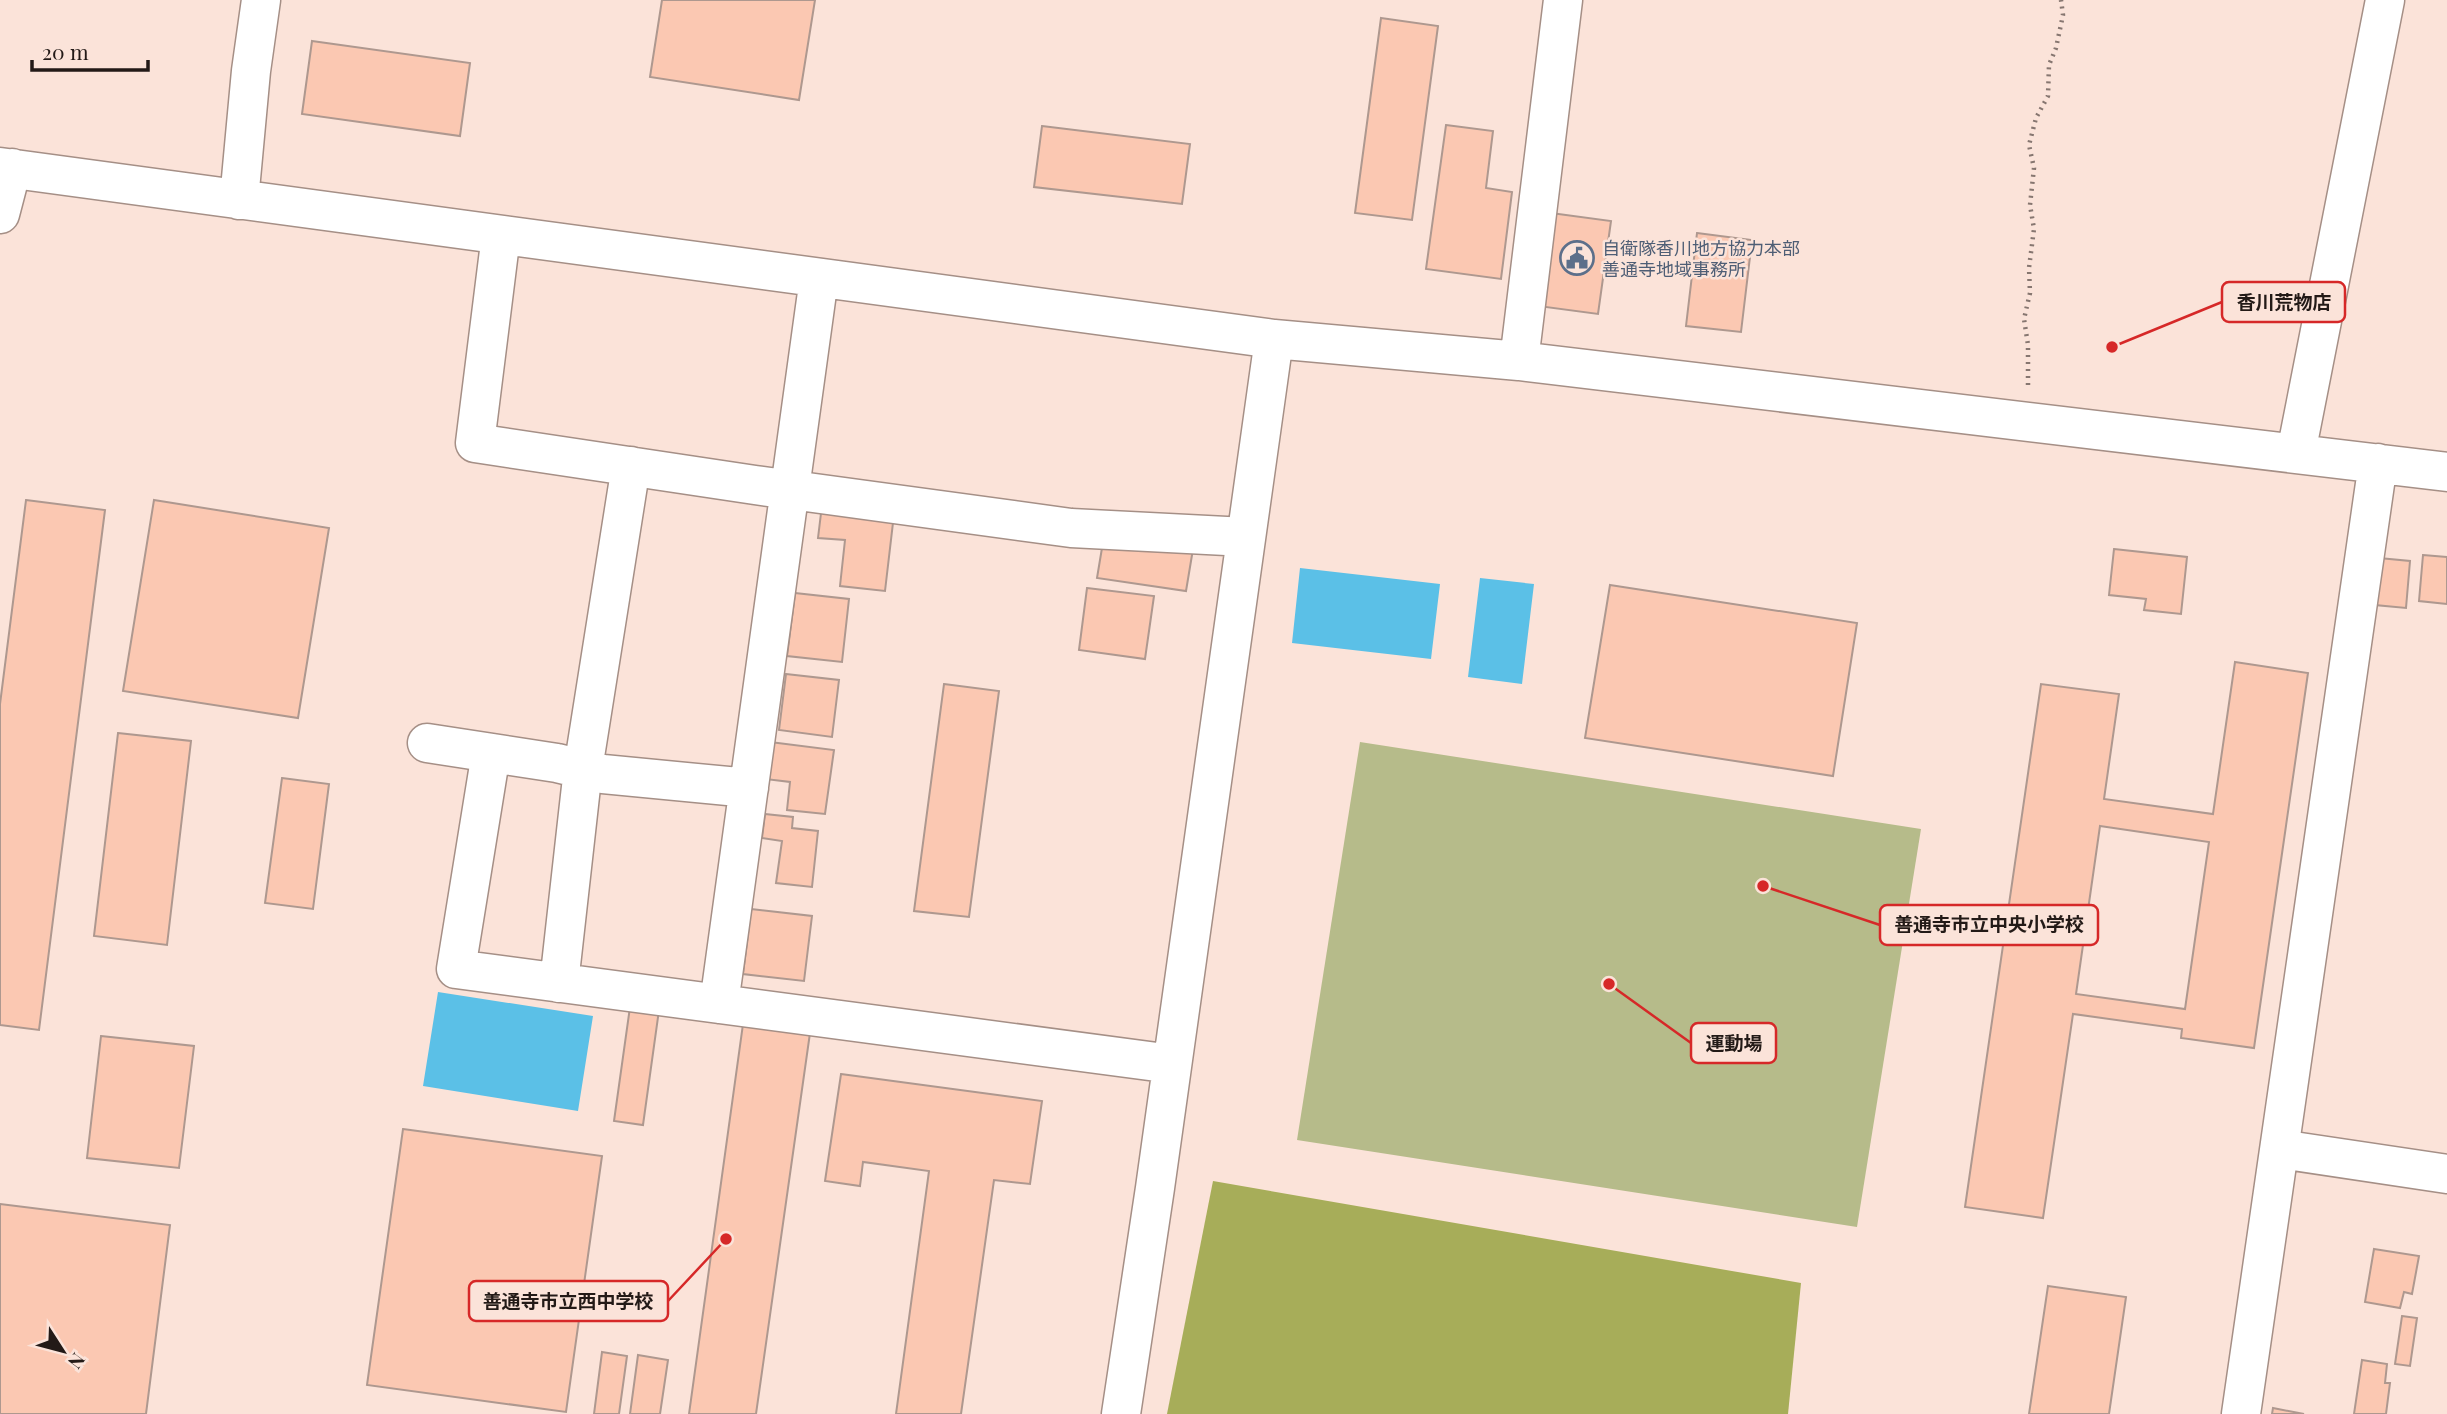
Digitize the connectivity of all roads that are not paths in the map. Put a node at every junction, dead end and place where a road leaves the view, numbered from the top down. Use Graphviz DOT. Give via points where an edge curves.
graph roads {
  1 [pos="261,0"];
  2 [pos="1563,0"];
  3 [pos="2385,0"];
  4 [pos="6,167"];
  5 [pos="239,200"];
  6 [pos="0,214"];
  7 [pos="501,235"];
  8 [pos="819,278"];
  9 [pos="1274,339"];
  10 [pos="1519,361"];
  11 [pos="2296,453"];
  12 [pos="2378,463"];
  13 [pos="631,466"];
  14 [pos="2447,472"];
  15 [pos="789,489"];
  16 [pos="1246,537"];
  17 [pos="427,743"];
  18 [pos="491,753"];
  19 [pos="583,769"];
  20 [pos="749,788"];
  21 [pos="559,983"];
  22 [pos="719,1004"];
  23 [pos="1172,1063"];
  24 [pos="2280,1149"];
  25 [pos="2447,1174"];
  26 [pos="1121,1414"];
  27 [pos="2241,1414"];
  1 -- 5 [label="street"];
  2 -- 10 [label="street"];
  3 -- 11 [label="street"];
  4 -- 5 [label="street"];
  4 -- 6 [label="street"];
  5 -- 7 [label="street"];
  7 -- 8 [label="street"];
  7 -- 13 [label="street" via="475,443"];
  8 -- 9 [label="street"];
  8 -- 15 [label="street"];
  9 -- 10 [label="street"];
  9 -- 16 [label="street"];
  10 -- 11 [label="street"];
  11 -- 12 [label="street"];
  12 -- 14 [label="street"];
  12 -- 24 [label="street"];
  13 -- 15 [label="street"];
  13 -- 19 [label="street"];
  15 -- 16 [label="street" via="1071,528"];
  15 -- 20 [label="street"];
  16 -- 23 [label="street"];
  17 -- 18 [label="street"];
  18 -- 19 [label="street"];
  18 -- 21 [label="street" via="456,970"];
  19 -- 20 [label="street"];
  19 -- 21 [label="street"];
  20 -- 22 [label="street"];
  21 -- 22 [label="street"];
  22 -- 23 [label="street"];
  23 -- 26 [label="street"];
  24 -- 25 [label="street"];
  24 -- 27 [label="street"];
}
